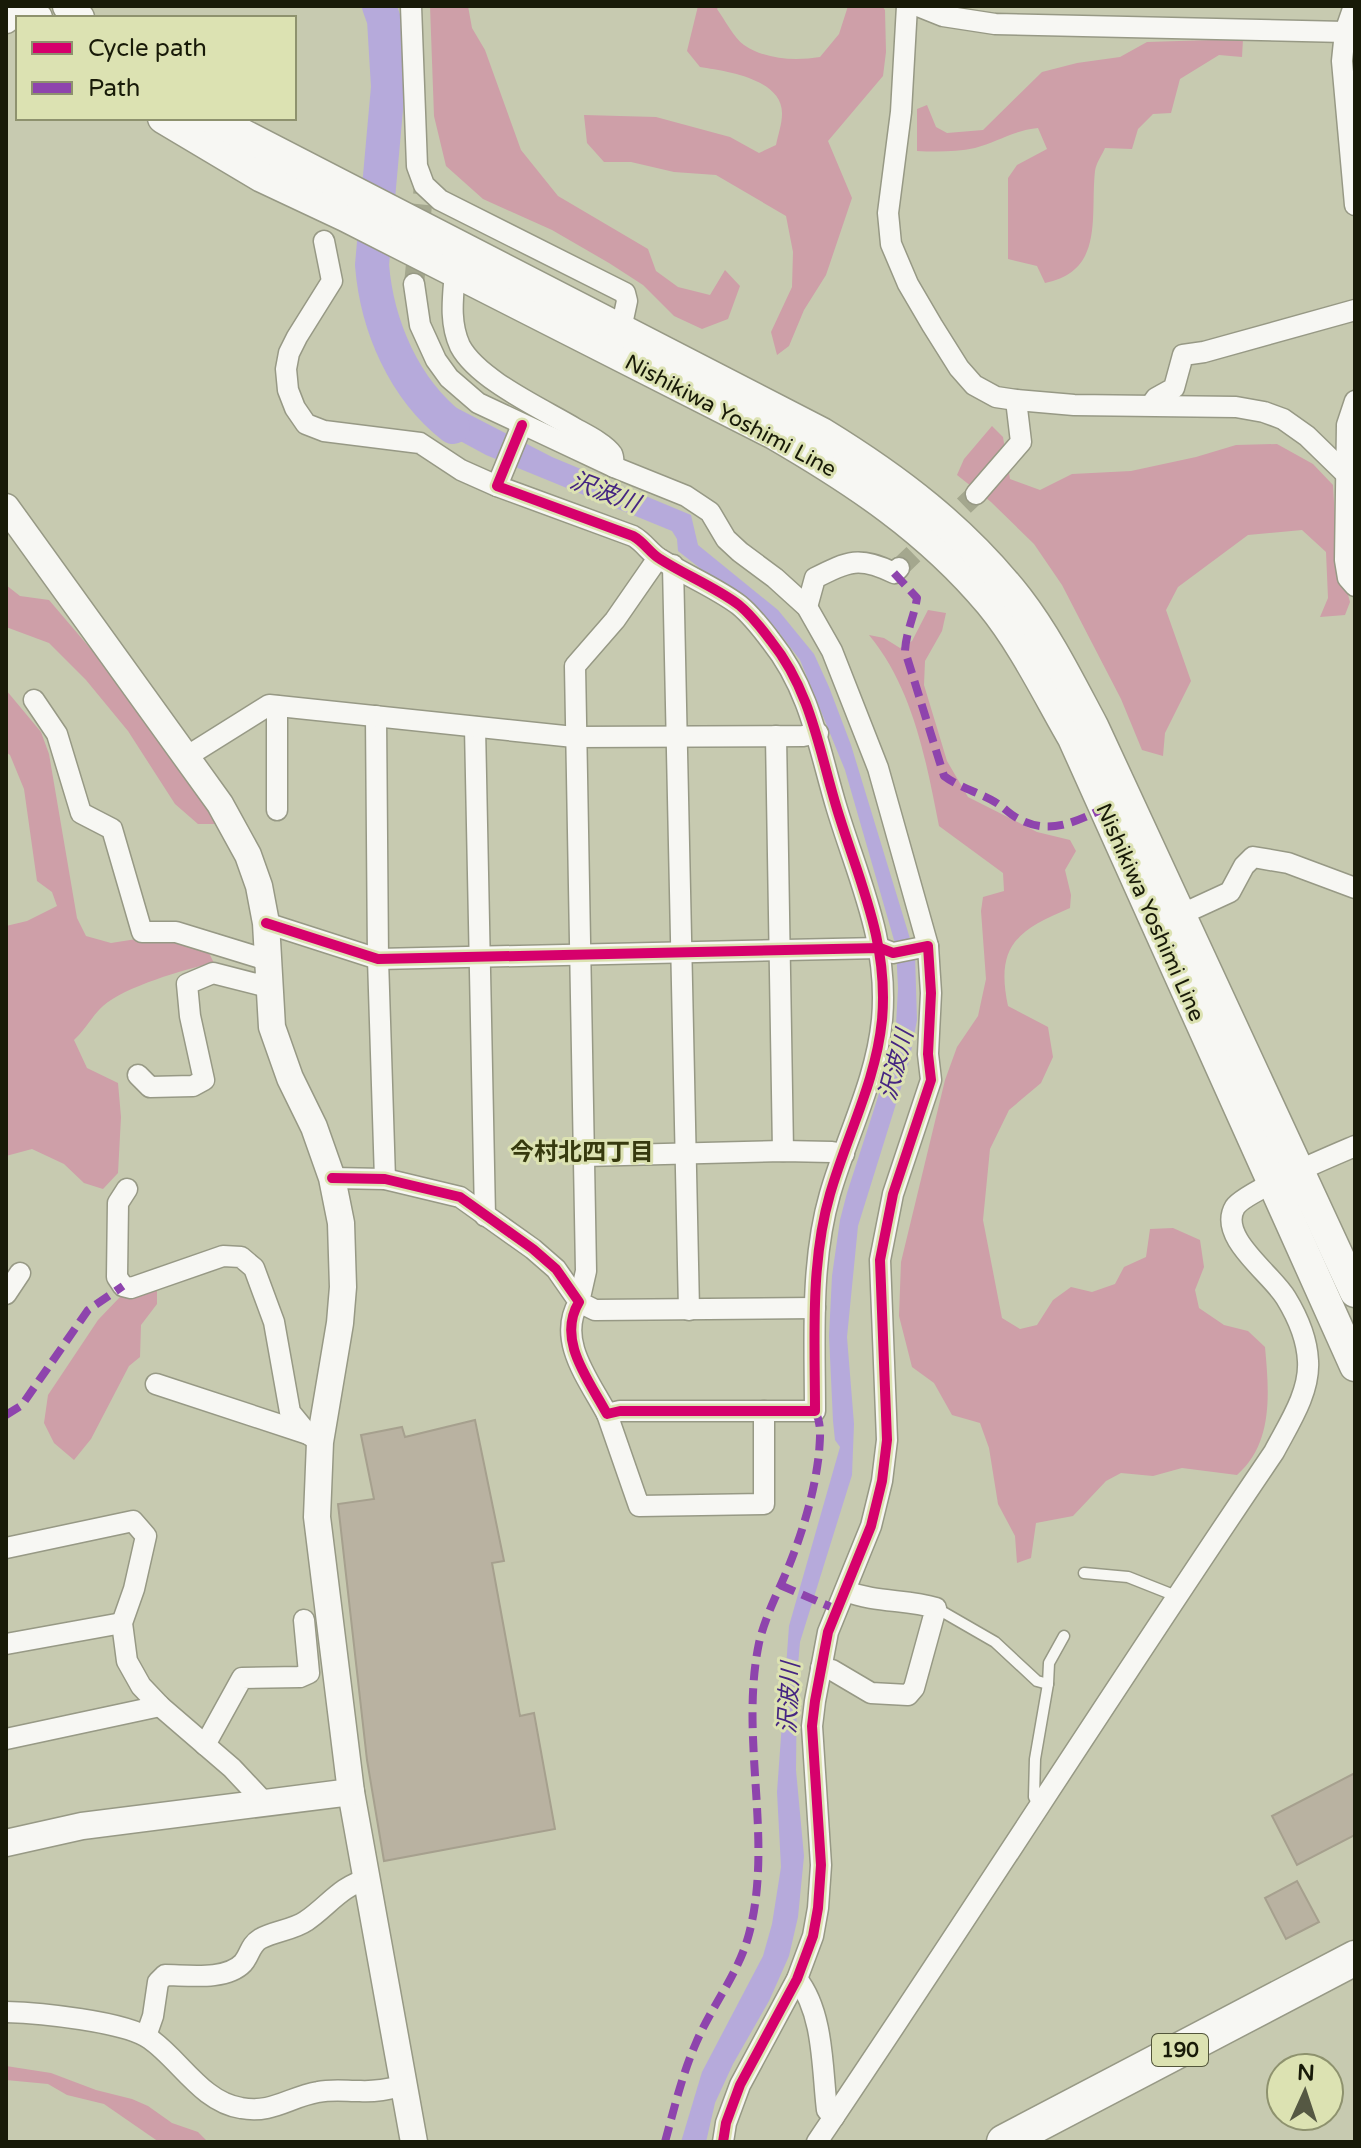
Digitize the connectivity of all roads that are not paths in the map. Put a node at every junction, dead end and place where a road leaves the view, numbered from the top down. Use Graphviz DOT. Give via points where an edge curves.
graph roads {
  1 [pos="24,6"];
  2 [pos="411,6"];
  3 [pos="907,6"];
  4 [pos="918,6"];
  5 [pos="1354,6"];
  6 [pos="6,20"];
  7 [pos="1345,32"];
  8 [pos="166,120"];
  9 [pos="214,120"];
  10 [pos="346,203"];
  11 [pos="1355,205"];
  12 [pos="401,232"];
  13 [pos="324,241"];
  14 [pos="455,272"];
  15 [pos="414,284"];
  16 [pos="1355,310"];
  17 [pos="621,329"];
  18 [pos="1016,400"];
  19 [pos="1355,401"];
  20 [pos="1151,405"];
  21 [pos="521,428"];
  22 [pos="614,467"];
  23 [pos="1345,473"];
  24 [pos="499,483"];
  25 [pos="976,494"];
  26 [pos="6,507"];
  27 [pos="665,562"];
  28 [pos="899,568"];
  29 [pos="1355,586"];
  30 [pos="807,607"];
  31 [pos="34,700"];
  32 [pos="277,706"];
  33 [pos="376,716"];
  34 [pos="475,727"];
  35 [pos="818,733"];
  36 [pos="678,736"];
  37 [pos="776,736"];
  38 [pos="574,737"];
  39 [pos="186,757"];
  40 [pos="277,810"];
  41 [pos="1355,888"];
  42 [pos="1180,915"];
  43 [pos="266,923"];
  44 [pos="925,947"];
  45 [pos="886,950"];
  46 [pos="779,951"];
  47 [pos="681,954"];
  48 [pos="580,955"];
  49 [pos="479,956"];
  50 [pos="378,959"];
  51 [pos="267,960"];
  52 [pos="268,987"];
  53 [pos="138,1075"];
  54 [pos="1355,1146"];
  55 [pos="783,1151"];
  56 [pos="686,1152"];
  57 [pos="844,1154"];
  58 [pos="584,1156"];
  59 [pos="332,1178"];
  60 [pos="1287,1178"];
  61 [pos="385,1179"];
  62 [pos="127,1189"];
  63 [pos="485,1216"];
  64 [pos="20,1273"];
  65 [pos="1355,1292"];
  66 [pos="6,1294"];
  67 [pos="579,1302"];
  68 [pos="815,1308"];
  69 [pos="689,1310"];
  70 [pos="1355,1366"];
  71 [pos="156,1384"];
  72 [pos="764,1411"];
  73 [pos="607,1414"];
  74 [pos="314,1438"];
  75 [pos="6,1548"];
  76 [pos="1084,1573"];
  77 [pos="846,1591"];
  78 [pos="1176,1596"];
  79 [pos="936,1608"];
  80 [pos="304,1620"];
  81 [pos="122,1623"];
  82 [pos="1064,1636"];
  83 [pos="6,1644"];
  84 [pos="821,1668"];
  85 [pos="1048,1684"];
  86 [pos="160,1706"];
  87 [pos="6,1739"];
  88 [pos="205,1745"];
  89 [pos="351,1792"];
  90 [pos="264,1802"];
  91 [pos="1039,1805"];
  92 [pos="6,1843"];
  93 [pos="366,1880"];
  94 [pos="1355,1958"];
  95 [pos="797,1979"];
  96 [pos="6,2012"];
  97 [pos="146,2036"];
  98 [pos="403,2086"];
  99 [pos="834,2117"];
  100 [pos="414,2142"];
  101 [pos="723,2142"];
  102 [pos="817,2142"];
  103 [pos="1004,2142"];
  1 -- 6 [label="street"];
  2 -- 17 [label="street" via="417,166 424,185 440,200 625,293"];
  3 -- 18 [label="street" via="888,213 891,244 908,284 959,368 974,385"];
  4 -- 7 [label="street" via="943,16 995,24"];
  5 -- 7 [label="street"];
  7 -- 11 [label="street" via="1342,61"];
  8 -- 10 [label="main road, Nishikiwa Yoshimi Line" via="262,177"];
  9 -- 10 [label="main road, Nishikiwa Yoshimi Line"];
  10 -- 12 [label="main road, Nishikiwa Yoshimi Line"];
  12 -- 14 [label="main road, Nishikiwa Yoshimi Line"];
  12 -- 17 [label="main road, Nishikiwa Yoshimi Line"];
  13 -- 24 [label="street" via="332,281 297,337 286,369 288,390 306,424 420,443 461,470"];
  14 -- 22 [label="street" via="454,325 471,360 592,438 612,454"];
  14 -- 60 [label="main road, Nishikiwa Yoshimi Line" via="838,471 899,514 954,564 991,605 1073,738"];
  15 -- 21 [label="street" via="420,325 449,378"];
  16 -- 20 [label="street" via="1183,355 1174,388"];
  17 -- 42 [label="main road, Nishikiwa Yoshimi Line" via="834,440 882,470 967,542 1018,600 1054,653"];
  18 -- 20 [label="street"];
  18 -- 25 [label="street" via="1021,442"];
  19 -- 23 [label="street" via="1347,425"];
  20 -- 23 [label="street" via="1264,412 1307,436"];
  21 -- 22 [label="street"];
  21 -- 24 [label="street"];
  22 -- 30 [label="street" via="686,496 710,512 726,539"];
  23 -- 29 [label="street" via="1345,560"];
  24 -- 27 [label="street" via="633,536"];
  26 -- 39 [label="street"];
  27 -- 35 [label="street" via="740,606 772,642 808,703"];
  27 -- 36 [label="street"];
  27 -- 38 [label="street" via="575,666"];
  28 -- 30 [label="street" via="894,573 871,561 842,564 815,578"];
  30 -- 44 [label="street" via="832,651 878,768"];
  31 -- 51 [label="street" via="57,734 81,813 112,829 142,932 176,932"];
  32 -- 33 [label="street"];
  32 -- 39 [label="street" via="269,705"];
  32 -- 40 [label="street"];
  33 -- 34 [label="street"];
  33 -- 50 [label="street"];
  34 -- 38 [label="street"];
  34 -- 49 [label="street"];
  35 -- 37 [label="street"];
  35 -- 45 [label="street" via="837,808"];
  36 -- 37 [label="street"];
  36 -- 38 [label="street"];
  36 -- 47 [label="street"];
  37 -- 46 [label="street"];
  38 -- 48 [label="street"];
  39 -- 43 [label="street" via="248,855"];
  41 -- 42 [label="street" via="1288,863 1253,857 1230,892"];
  42 -- 60 [label="main road, Nishikiwa Yoshimi Line"];
  43 -- 50 [label="street"];
  43 -- 51 [label="street"];
  44 -- 45 [label="street"];
  44 -- 77 [label="street" via="931,1080 893,1194 880,1260 887,1440 882,1481"];
  45 -- 46 [label="street"];
  45 -- 57 [label="street" via="877,1061"];
  46 -- 47 [label="street"];
  46 -- 55 [label="street"];
  47 -- 48 [label="street"];
  47 -- 56 [label="street"];
  48 -- 49 [label="street"];
  48 -- 58 [label="street"];
  49 -- 50 [label="street"];
  49 -- 63 [label="street"];
  50 -- 61 [label="street"];
  51 -- 52 [label="street"];
  52 -- 53 [label="street" via="213,973 187,984 204,1080 193,1086 150,1087"];
  52 -- 59 [label="street" via="277,1043"];
  54 -- 60 [label="street"];
  55 -- 56 [label="street"];
  55 -- 57 [label="street"];
  56 -- 58 [label="street"];
  56 -- 69 [label="street"];
  57 -- 68 [label="street" via="829,1196"];
  58 -- 67 [label="street" via="586,1271"];
  59 -- 61 [label="street"];
  59 -- 74 [label="street" via="341,1223 343,1287"];
  60 -- 65 [label="main road, Nishikiwa Yoshimi Line"];
  60 -- 70 [label="main road, Nishikiwa Yoshimi Line"];
  60 -- 78 [label="street" via="1241,1201 1231,1225 1236,1240 1287,1299 1299,1325 1309,1364 1305,1387 1274,1452"];
  61 -- 63 [label="street" via="460,1197"];
  62 -- 74 [label="street" via="118,1203 117,1277 123,1286 131,1288 223,1256 241,1257 254,1268 274,1322 290,1412"];
  63 -- 67 [label="street" via="556,1269"];
  64 -- 66 [label="street"];
  67 -- 69 [label="street" via="595,1310"];
  67 -- 73 [label="street" via="571,1316 571,1347"];
  68 -- 69 [label="street"];
  68 -- 72 [label="street" via="815,1411"];
  71 -- 74 [label="street"];
  72 -- 73 [label="street"];
  72 -- 73 [label="street" via="764,1504 639,1506"];
  74 -- 89 [label="street" via="321,1558"];
  75 -- 81 [label="street" via="133,1521 146,1536"];
  76 -- 78 [label="lane" via="1128,1577"];
  77 -- 79 [label="street"];
  77 -- 84 [label="street" via="828,1632"];
  78 -- 91 [label="street"];
  79 -- 84 [label="street" via="908,1695 871,1693"];
  79 -- 85 [label="lane" via="995,1642 1037,1681"];
  80 -- 88 [label="street" via="309,1673 242,1678"];
  81 -- 83 [label="street"];
  81 -- 86 [label="street" via="127,1661"];
  82 -- 85 [label="lane" via="1049,1663"];
  84 -- 95 [label="street" via="812,1726 820,1879 813,1936"];
  85 -- 91 [label="lane" via="1035,1759 1034,1797"];
  86 -- 87 [label="street"];
  86 -- 88 [label="street"];
  88 -- 90 [label="street"];
  89 -- 90 [label="street"];
  89 -- 93 [label="street"];
  90 -- 92 [label="street" via="82,1826"];
  91 -- 99 [label="street"];
  93 -- 97 [label="street" via="353,1883 304,1923 252,1944 236,1969 213,1975 165,1975 158,1982"];
  93 -- 98 [label="street"];
  94 -- 103 [label="highway, 190"];
  95 -- 99 [label="street" via="808,1993 827,2110"];
  95 -- 101 [label="street" via="740,2085"];
  96 -- 97 [label="street" via="45,2013"];
  97 -- 98 [label="street" via="215,2099 239,2108 266,2110 317,2092"];
  98 -- 100 [label="street"];
  99 -- 102 [label="street"];
}
